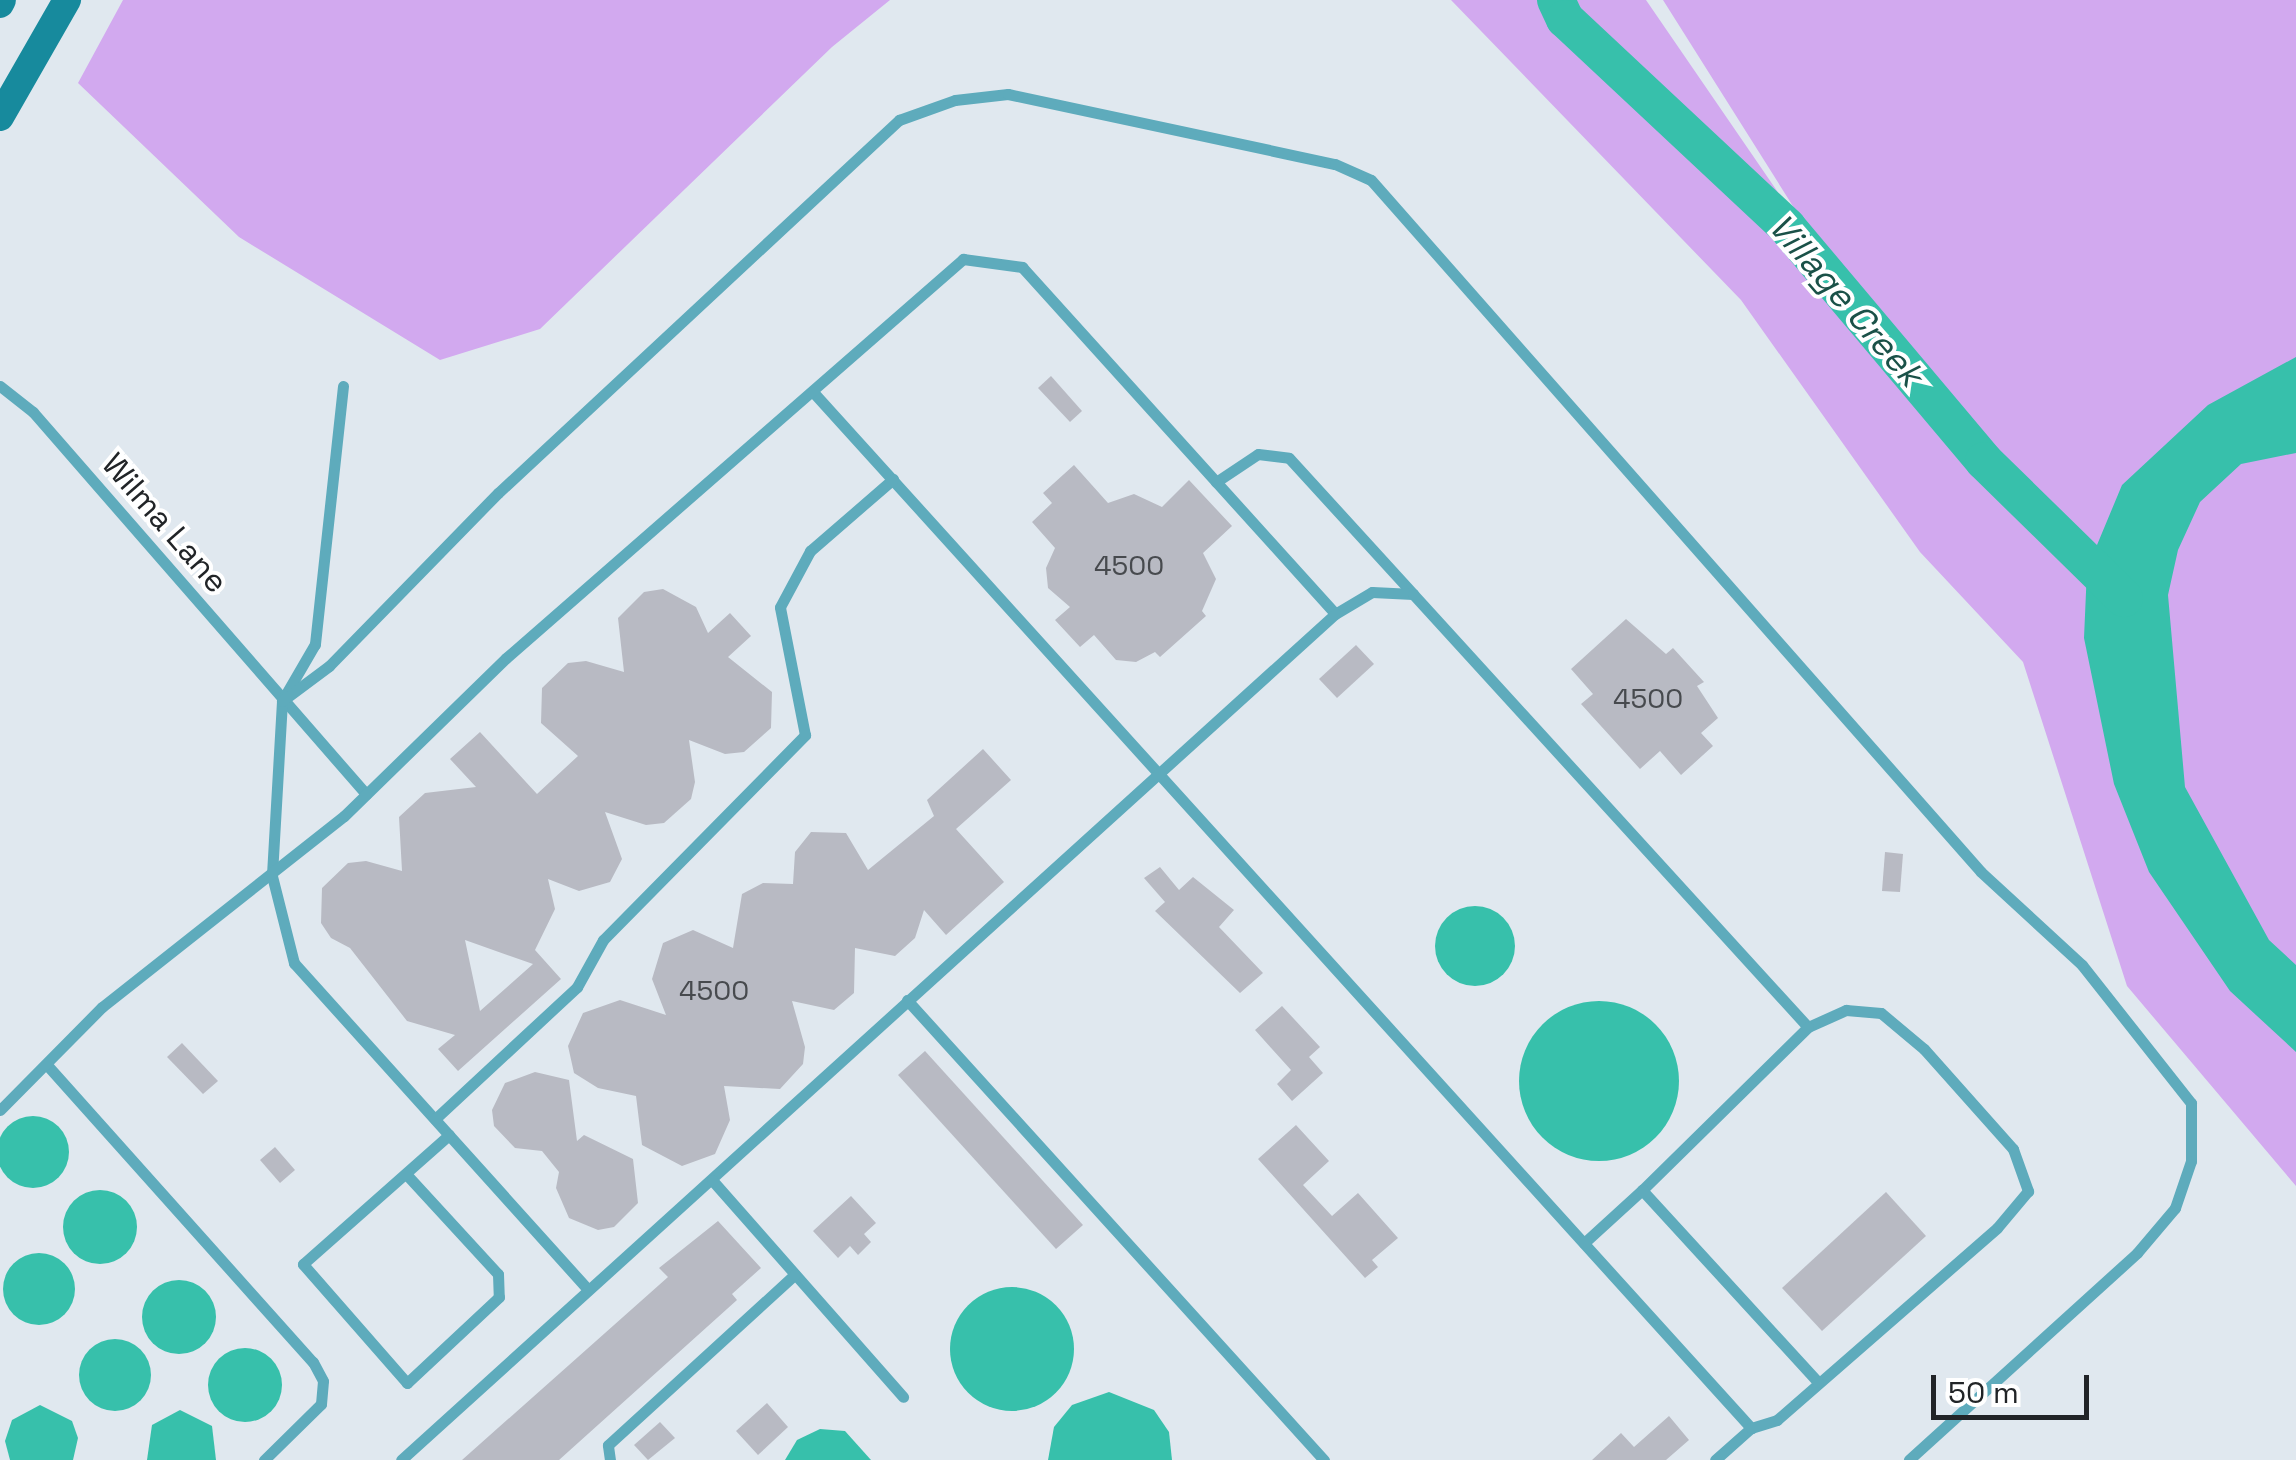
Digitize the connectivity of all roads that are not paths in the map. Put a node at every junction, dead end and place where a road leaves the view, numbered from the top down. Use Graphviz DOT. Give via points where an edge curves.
graph roads {
  1 [pos="68,0"];
  2 [pos="0,117"];
  3 [pos="0,386"];
  4 [pos="344,386"];
  5 [pos="814,392"];
  6 [pos="893,480"];
  7 [pos="1216,482"];
  8 [pos="1413,594"];
  9 [pos="1335,614"];
  10 [pos="282,701"];
  11 [pos="1157,769"];
  12 [pos="366,794"];
  13 [pos="272,876"];
  14 [pos="908,1000"];
  15 [pos="1808,1027"];
  16 [pos="47,1065"];
  17 [pos="0,1110"];
  18 [pos="435,1120"];
  19 [pos="450,1136"];
  20 [pos="406,1174"];
  21 [pos="712,1180"];
  22 [pos="1642,1190"];
  23 [pos="1584,1243"];
  24 [pos="794,1274"];
  25 [pos="588,1289"];
  26 [pos="1818,1382"];
  27 [pos="903,1396"];
  28 [pos="1751,1428"];
  29 [pos="264,1460"];
  30 [pos="401,1460"];
  31 [pos="610,1460"];
  32 [pos="1324,1460"];
  33 [pos="1715,1460"];
  34 [pos="1909,1460"];
  1 -- 2 [label="main road"];
  3 -- 10 [label="lane, Wilma Lane" via="33,412"];
  4 -- 10 [label="lane" via="314,644"];
  5 -- 6 [label="lane"];
  5 -- 7 [label="lane" via="963,259 1022,267"];
  5 -- 12 [label="lane" via="506,658"];
  6 -- 11 [label="lane"];
  6 -- 18 [label="lane" via="810,551 780,608 805,734 603,940 576,987"];
  7 -- 8 [label="lane" via="1258,454 1289,458"];
  7 -- 9 [label="lane"];
  8 -- 9 [label="lane" via="1372,592"];
  8 -- 15 [label="lane"];
  9 -- 11 [label="lane"];
  10 -- 12 [label="lane, Wilma Lane"];
  10 -- 13 [label="lane"];
  10 -- 34 [label="lane" via="328,666 498,493 899,120 955,100 1008,94 1335,164 1371,180 1981,872 2082,965 2191,1103 2191,1162 2175,1208 2136,1253"];
  11 -- 14 [label="lane"];
  11 -- 23 [label="lane"];
  12 -- 13 [label="lane"];
  13 -- 16 [label="lane" via="102,1007"];
  13 -- 18 [label="lane" via="294,963"];
  14 -- 21 [label="lane"];
  14 -- 32 [label="lane"];
  15 -- 22 [label="lane"];
  15 -- 26 [label="lane" via="1846,1010 1881,1013 1924,1049 2013,1148 2028,1191 1996,1228"];
  16 -- 17 [label="lane"];
  16 -- 29 [label="lane" via="313,1362 323,1381 321,1404"];
  18 -- 19 [label="lane"];
  19 -- 20 [label="lane"];
  19 -- 25 [label="lane"];
  20 -- 20 [label="lane" via="303,1264 407,1383 500,1298 498,1274"];
  21 -- 24 [label="lane"];
  21 -- 25 [label="lane"];
  22 -- 23 [label="lane"];
  22 -- 26 [label="lane"];
  23 -- 28 [label="lane"];
  24 -- 27 [label="lane"];
  24 -- 31 [label="lane" via="608,1445"];
  25 -- 30 [label="lane"];
  26 -- 28 [label="lane" via="1777,1420"];
  28 -- 33 [label="lane"];
}
